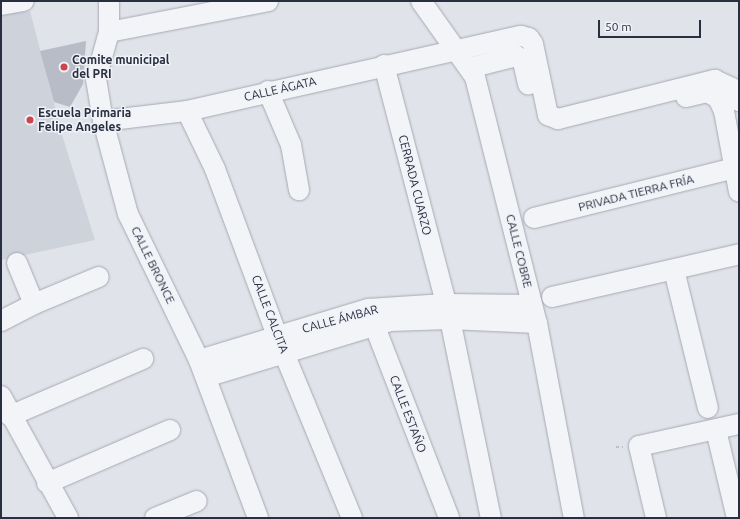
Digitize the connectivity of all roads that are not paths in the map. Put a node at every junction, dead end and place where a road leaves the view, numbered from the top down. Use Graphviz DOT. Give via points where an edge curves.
graph roads {
  1 [pos="24,1"];
  2 [pos="109,1"];
  3 [pos="268,1"];
  4 [pos="421,1"];
  5 [pos="1,5"];
  6 [pos="108,32"];
  7 [pos="456,51"];
  8 [pos="384,65"];
  9 [pos="469,68"];
  10 [pos="711,86"];
  11 [pos="268,92"];
  12 [pos="739,101"];
  13 [pos="187,111"];
  14 [pos="103,121"];
  15 [pos="554,123"];
  16 [pos="737,168"];
  17 [pos="299,190"];
  18 [pos="739,192"];
  19 [pos="534,218"];
  20 [pos="739,254"];
  21 [pos="17,263"];
  22 [pos="674,270"];
  23 [pos="99,277"];
  24 [pos="552,297"];
  25 [pos="34,304"];
  26 [pos="448,312"];
  27 [pos="534,314"];
  28 [pos="371,318"];
  29 [pos="1,321"];
  30 [pos="277,336"];
  31 [pos="285,354"];
  32 [pos="143,359"];
  33 [pos="203,369"];
  34 [pos="4,402"];
  35 [pos="708,408"];
  36 [pos="739,424"];
  37 [pos="170,430"];
  38 [pos="716,430"];
  39 [pos="47,483"];
  40 [pos="197,501"];
  41 [pos="68,518"];
  42 [pos="155,518"];
  43 [pos="258,518"];
  44 [pos="352,518"];
  45 [pos="449,518"];
  46 [pos="492,518"];
  47 [pos="574,518"];
  48 [pos="656,518"];
  49 [pos="737,518"];
  1 -- 5 [label="street"];
  2 -- 6 [label="street, CALLE BRONCE"];
  3 -- 6 [label="street"];
  4 -- 7 [label="street, CALLE COBRE"];
  6 -- 14 [label="street, CALLE BRONCE" via="96,79"];
  7 -- 8 [label="street, CALLE ÁGATA"];
  7 -- 9 [label="street, CALLE COBRE"];
  7 -- 15 [label="street, CALLE ÁGATA" via="522,36 528,38 533,44 544,106"];
  8 -- 11 [label="street, CALLE ÁGATA"];
  8 -- 26 [label="street, CERRADA CUARZO"];
  9 -- 15 [label="street" via="512,56 520,57 524,62 533,113 540,123"];
  9 -- 27 [label="street, CALLE COBRE" via="474,77"];
  10 -- 12 [label="street" via="732,88"];
  10 -- 15 [label="street"];
  10 -- 16 [label="street" via="724,111"];
  11 -- 13 [label="street, CALLE ÁGATA"];
  11 -- 17 [label="street" via="291,145"];
  13 -- 14 [label="street, CALLE ÁGATA"];
  13 -- 30 [label="street, CALLE CALCITA" via="215,169"];
  14 -- 33 [label="street, CALLE BRONCE" via="128,214"];
  16 -- 18 [label="street"];
  16 -- 19 [label="street, PRIVADA TIERRA FRÍA"];
  20 -- 22 [label="street"];
  21 -- 25 [label="street"];
  22 -- 24 [label="street"];
  22 -- 35 [label="street"];
  23 -- 25 [label="street"];
  25 -- 29 [label="street"];
  26 -- 27 [label="street, CALLE ÁMBAR"];
  26 -- 28 [label="street, CALLE ÁMBAR"];
  26 -- 46 [label="street"];
  27 -- 47 [label="street, CALLE COBRE"];
  28 -- 30 [label="street, CALLE ÁMBAR"];
  28 -- 31 [label="street, CALLE ÁMBAR"];
  28 -- 45 [label="street, CALLE ESTAÑO"];
  30 -- 31 [label="street, CALLE CALCITA"];
  30 -- 33 [label="street, CALLE ÁMBAR"];
  31 -- 33 [label="street, CALLE ÁMBAR"];
  31 -- 44 [label="street, CALLE CALCITA"];
  32 -- 34 [label="street"];
  33 -- 43 [label="street, CALLE BRONCE"];
  34 -- 39 [label="street"];
  36 -- 38 [label="street"];
  37 -- 39 [label="street"];
  38 -- 48 [label="street" via="639,446"];
  38 -- 49 [label="street"];
  39 -- 41 [label="street"];
  40 -- 42 [label="street"];
}
